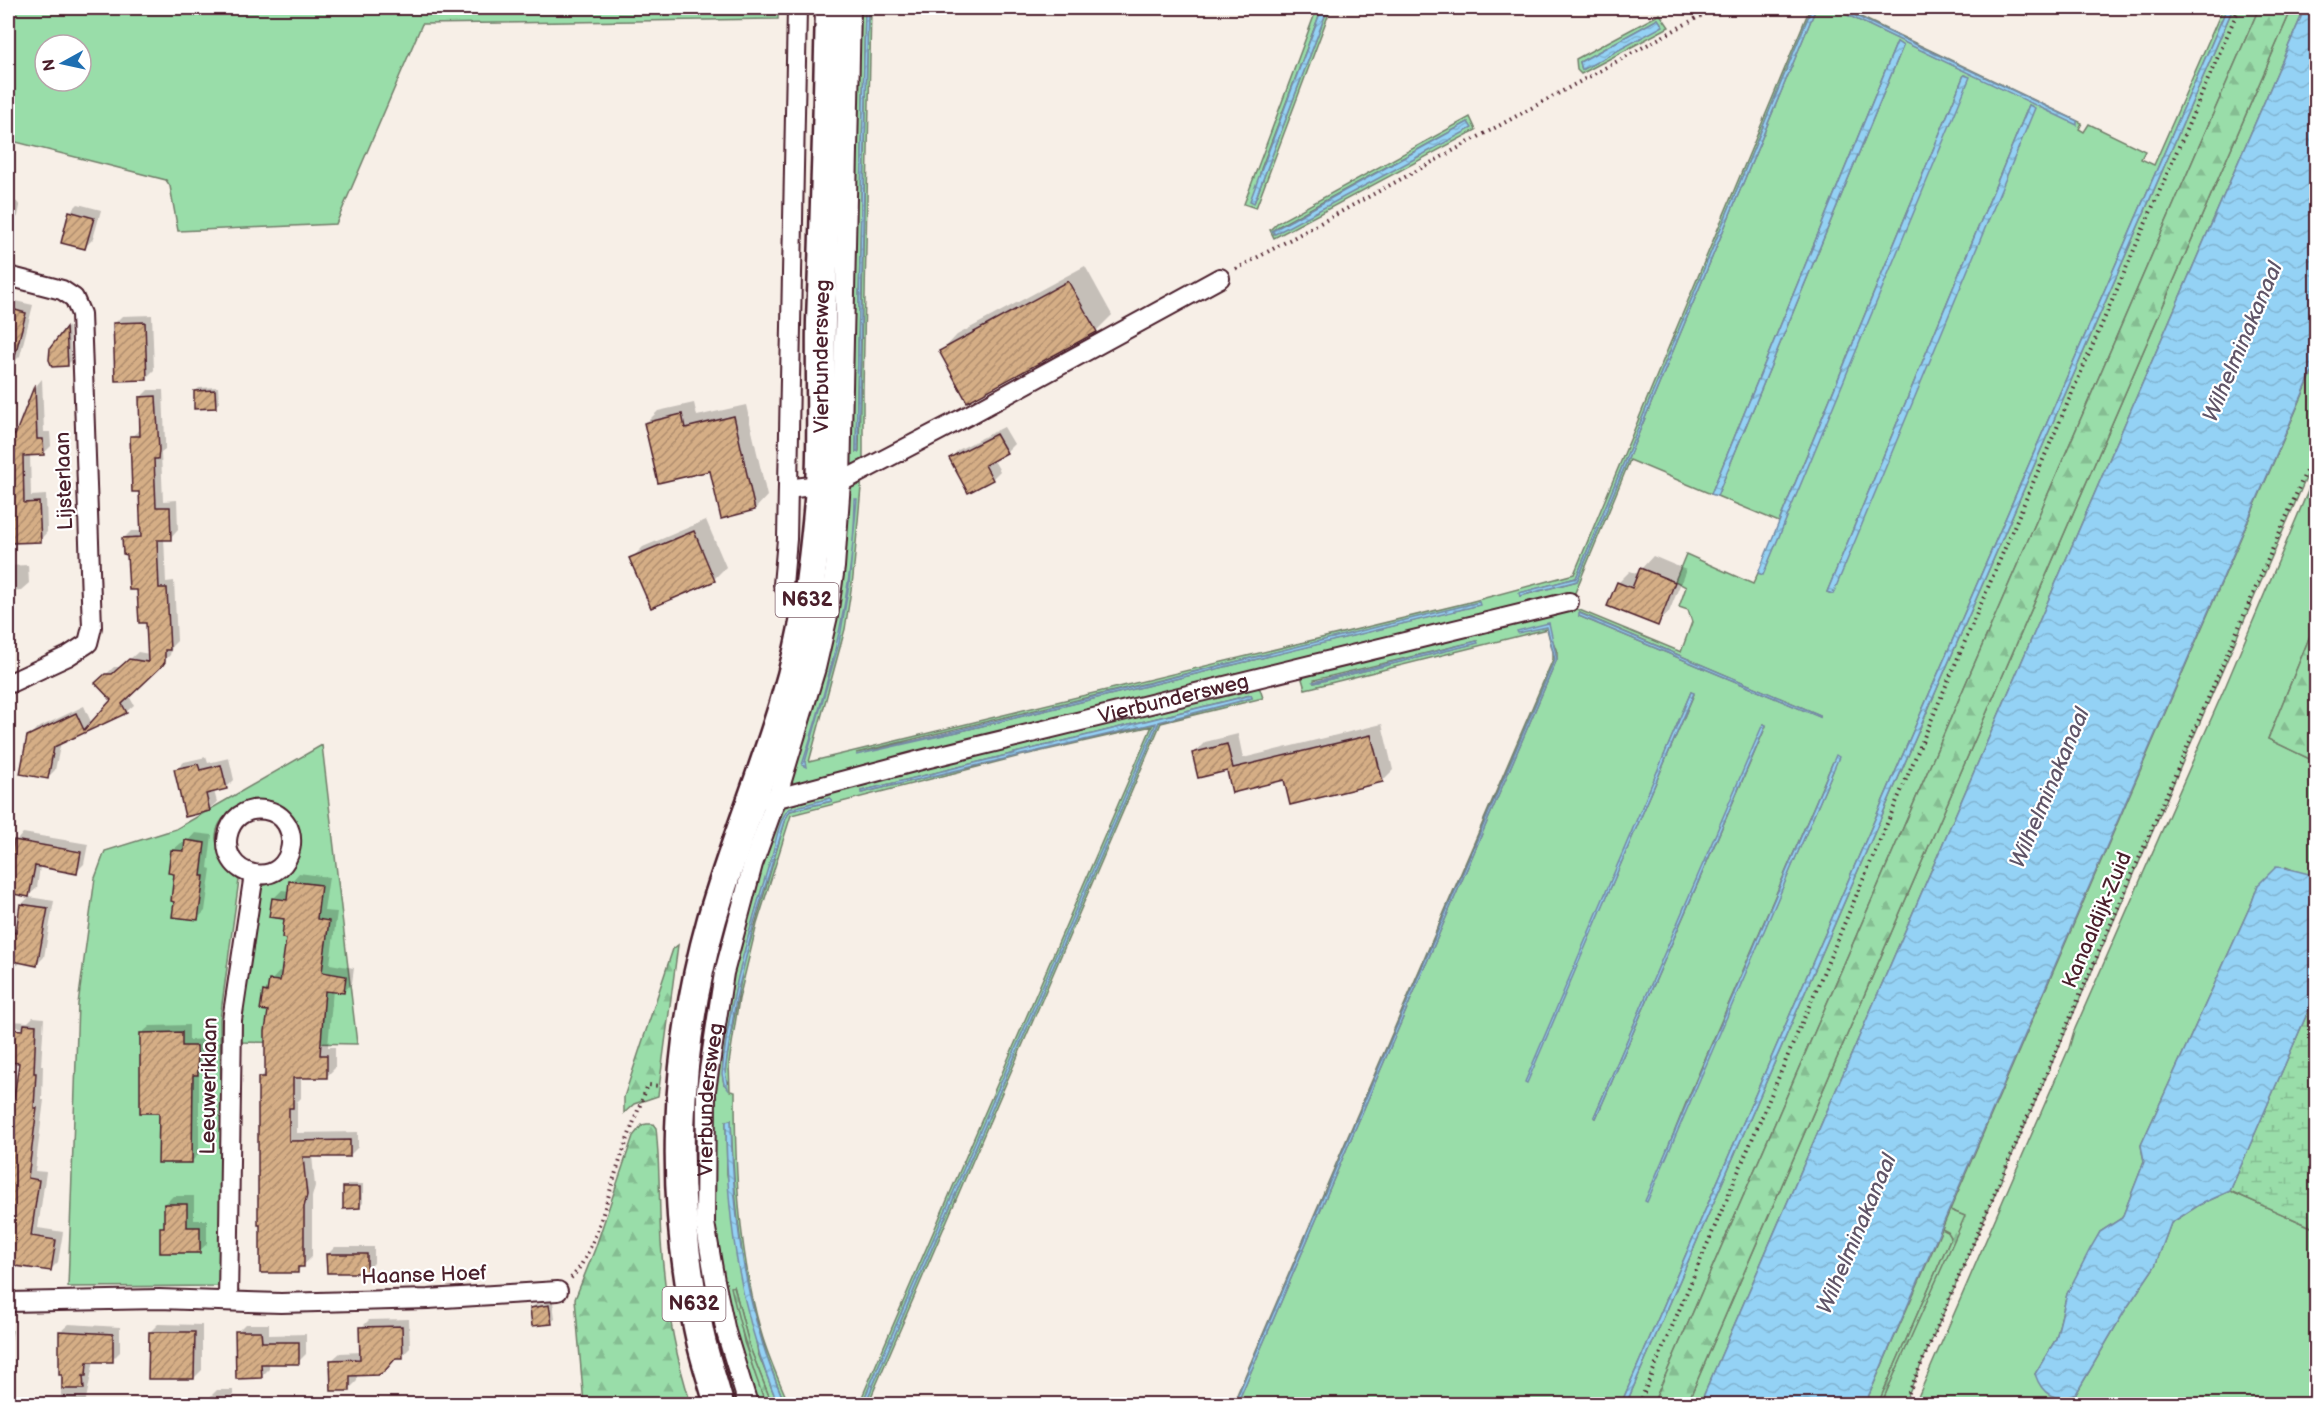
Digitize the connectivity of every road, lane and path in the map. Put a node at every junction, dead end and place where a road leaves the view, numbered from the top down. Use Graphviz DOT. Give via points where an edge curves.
graph roads {
  1 [pos="798,8"];
  2 [pos="830,8"];
  3 [pos="851,8"];
  4 [pos="1715,8"];
  5 [pos="2239,8"];
  6 [pos="8,276"];
  7 [pos="1220,278"];
  8 [pos="2316,448"];
  9 [pos="830,484"];
  10 [pos="788,489"];
  11 [pos="783,585"];
  12 [pos="1569,602"];
  13 [pos="8,684"];
  14 [pos="777,797"];
  15 [pos="750,805"];
  16 [pos="254,874"];
  17 [pos="682,1088"];
  18 [pos="558,1291"];
  19 [pos="228,1301"];
  20 [pos="8,1302"];
  21 [pos="719,1404"];
  22 [pos="748,1404"];
  23 [pos="1640,1404"];
  24 [pos="1904,1404"];
  1 -- 10 [label="street, Vierbundersweg"];
  2 -- 9 [label="main road, Vierbundersweg / N632" via="821,324"];
  3 -- 9 [label="street, Vierbundersweg"];
  4 -- 7 [label="path"];
  5 -- 23 [label="path"];
  6 -- 13 [label="street, Lijsterlaan" via="62,290 74,298 81,314 92,627 88,643"];
  7 -- 9 [label="street" via="982,408"];
  8 -- 24 [label="path, Kanaaldijk-Zuid"];
  9 -- 10 [label="street"];
  9 -- 14 [label="street, Vierbundersweg" via="835,567 828,616"];
  9 -- 15 [label="main road, Vierbundersweg / N632" via="796,667"];
  10 -- 11 [label="street, Vierbundersweg"];
  12 -- 14 [label="street, Vierbundersweg"];
  14 -- 15 [label="street, Vierbundersweg"];
  14 -- 22 [label="street, Vierbundersweg" via="753,864 726,964 706,1090 705,1223 726,1332"];
  15 -- 17 [label="main road, Vierbundersweg / N632" via="712,921 693,1008"];
  16 -- 19 [label="street, Leeuweriklaan" via="232,1020"];
  17 -- 18 [label="path" via="648,1086 588,1250 577,1272"];
  17 -- 21 [label="main road, Vierbundersweg / N632" via="680,1177 688,1268 700,1336"];
  18 -- 19 [label="street, Haanse Hoef" via="428,1299"];
  19 -- 20 [label="street, Haanse Hoef"];
}
